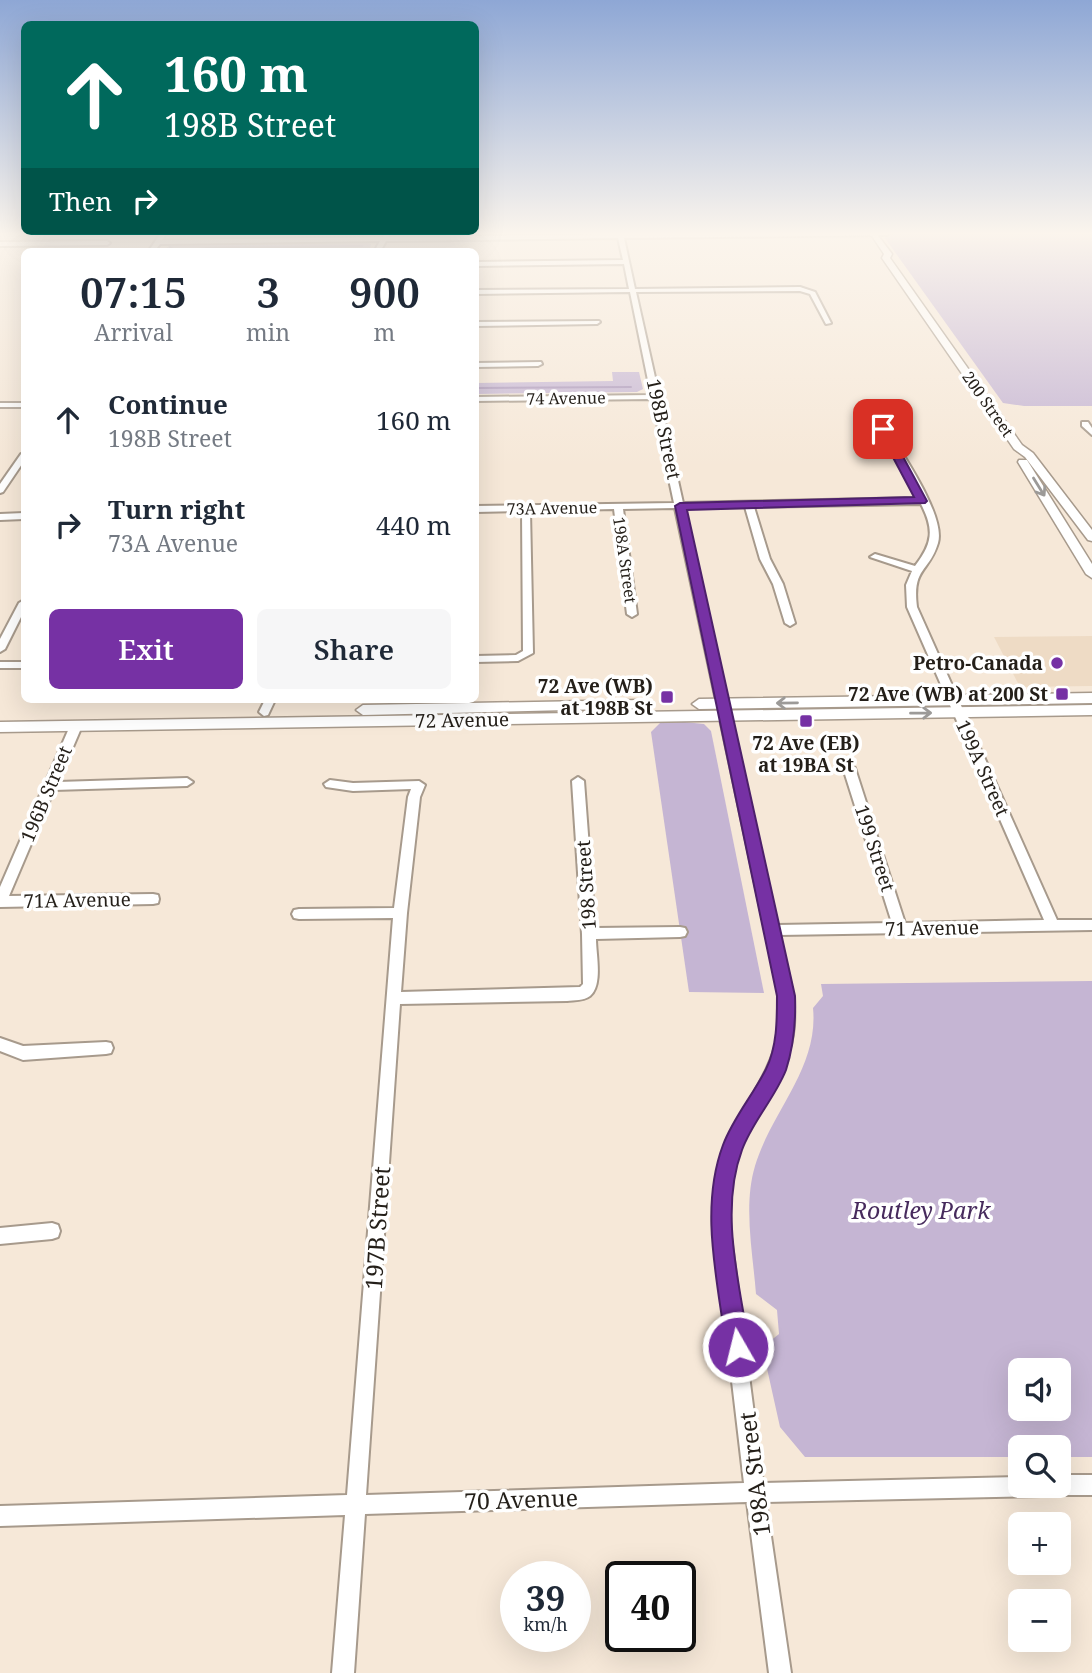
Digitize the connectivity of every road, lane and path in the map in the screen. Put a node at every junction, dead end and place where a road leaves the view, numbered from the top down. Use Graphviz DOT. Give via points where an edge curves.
graph roads {
  1 [pos="638,311"];
  2 [pos="822,311"];
  3 [pos="924,311"];
  4 [pos="597,322"];
  5 [pos="828,323"];
  6 [pos="479,324"];
  7 [pos="538,364"];
  8 [pos="479,365"];
  9 [pos="657,397"];
  10 [pos="479,399"];
  11 [pos="0,405"];
  12 [pos="21,405"];
  13 [pos="1088,424"];
  14 [pos="883,429"];
  15 [pos="1092,433"];
  16 [pos="1018,447"];
  17 [pos="21,461"];
  18 [pos="0,490"];
  19 [pos="921,501"];
  20 [pos="749,504"];
  21 [pos="680,506"];
  22 [pos="618,507"];
  23 [pos="526,508"];
  24 [pos="479,509"];
  25 [pos="21,516"];
  26 [pos="0,517"];
  27 [pos="1092,538"];
  28 [pos="875,557"];
  29 [pos="915,569"];
  30 [pos="1092,574"];
  31 [pos="21,609"];
  32 [pos="632,614"];
  33 [pos="790,623"];
  34 [pos="0,649"];
  35 [pos="479,659"];
  36 [pos="0,665"];
  37 [pos="21,665"];
  38 [pos="1092,698"];
  39 [pos="267,706"];
  40 [pos="956,707"];
  41 [pos="724,709"];
  42 [pos="1092,710"];
  43 [pos="190,713"];
  44 [pos="0,716"];
  45 [pos="172,724"];
  46 [pos="76,726"];
  47 [pos="0,727"];
  48 [pos="849,768"];
  49 [pos="578,781"];
  50 [pos="187,782"];
  51 [pos="330,784"];
  52 [pos="419,785"];
  53 [pos="49,786"];
  54 [pos="153,899"];
  55 [pos="0,901"];
  56 [pos="400,913"];
  57 [pos="299,914"];
  58 [pos="1092,925"];
  59 [pos="1053,926"];
  60 [pos="900,928"];
  61 [pos="772,930"];
  62 [pos="680,932"];
  63 [pos="589,934"];
  64 [pos="786,996"];
  65 [pos="394,998"];
  66 [pos="0,1044"];
  67 [pos="106,1048"];
  68 [pos="52,1231"];
  69 [pos="0,1236"];
  70 [pos="1071,1485"];
  71 [pos="1092,1485"];
  72 [pos="1008,1487"];
  73 [pos="755,1492"];
  74 [pos="356,1503"];
  75 [pos="0,1516"];
  76 [pos="343,1673"];
  77 [pos="780,1673"];
  1 -- 9 [label="street, 198B Street"];
  2 -- 5 [label="street"];
  3 -- 16 [label="main road, 200 Street"];
  4 -- 6 [label="street"];
  7 -- 8 [label="street"];
  9 -- 10 [label="street, 74 Avenue"];
  9 -- 21 [label="street, 198B Street"];
  11 -- 12 [label="street"];
  13 -- 15 [label="street"];
  14 -- 19 [label="street, 199A Street"];
  16 -- 27 [label="main road, 200 Street" via="1030,455"];
  16 -- 30 [label="main road, 200 Street, one-way"];
  17 -- 18 [label="street"];
  19 -- 20 [label="street, 73A Avenue"];
  19 -- 29 [label="street, 199A Street" via="932,517 935,534 932,548"];
  20 -- 21 [label="street, 73A Avenue"];
  20 -- 33 [label="street"];
  21 -- 22 [label="street, 73A Avenue"];
  21 -- 41 [label="street, 198B Street"];
  22 -- 23 [label="street, 73A Avenue"];
  22 -- 32 [label="street, 198A Street"];
  23 -- 24 [label="street, 73A Avenue"];
  23 -- 35 [label="street" via="527,655"];
  25 -- 26 [label="street"];
  28 -- 29 [label="street"];
  29 -- 40 [label="street, 199A Street" via="909,589 912,607"];
  31 -- 34 [label="street"];
  36 -- 37 [label="street"];
  38 -- 40 [label="main road, 72 Avenue"];
  39 -- 41 [label="main road, 72 Avenue"];
  39 -- 43 [label="main road, 72 Avenue"];
  39 -- 45 [label="main road" via="255,718"];
  40 -- 41 [label="main road, 72 Avenue"];
  40 -- 42 [label="main road, 72 Avenue"];
  40 -- 59 [label="street, 199A Street"];
  41 -- 45 [label="main road, 72 Avenue"];
  41 -- 61 [label="street, 198B Street"];
  43 -- 44 [label="main road, 72 Avenue"];
  43 -- 46 [label="main road" via="93,720"];
  45 -- 46 [label="main road, 72 Avenue"];
  46 -- 47 [label="main road, 72 Avenue"];
  46 -- 53 [label="street, 196B Street"];
  48 -- 60 [label="street, 199 Street"];
  49 -- 63 [label="street, 198 Street"];
  50 -- 53 [label="street"];
  51 -- 52 [label="street"];
  52 -- 56 [label="street, 197B Street"];
  53 -- 55 [label="street, 196B Street"];
  54 -- 55 [label="street, 71A Avenue"];
  56 -- 57 [label="street"];
  56 -- 65 [label="street, 197B Street"];
  58 -- 59 [label="street, 71 Avenue"];
  59 -- 60 [label="street, 71 Avenue"];
  60 -- 61 [label="street, 71 Avenue"];
  61 -- 64 [label="street, 198B Street"];
  62 -- 63 [label="street"];
  63 -- 65 [label="street, 198 Street" via="590,985 584,993"];
  64 -- 73 [label="street, 198A Street" via="783,1049 768,1086 733,1145 722,1205"];
  65 -- 74 [label="street, 197B Street"];
  66 -- 67 [label="street" via="23,1053"];
  68 -- 69 [label="street"];
  70 -- 71 [label="street"];
  72 -- 73 [label="street, 70 Avenue"];
  73 -- 74 [label="street, 70 Avenue"];
  73 -- 77 [label="street, 198A Street"];
  74 -- 75 [label="street, 70 Avenue"];
  74 -- 76 [label="street, 197B Street"];
}
